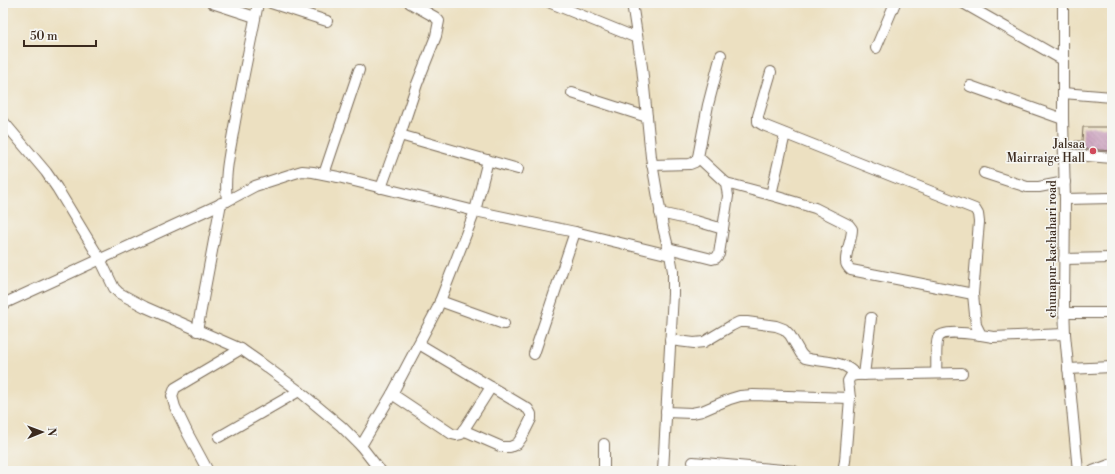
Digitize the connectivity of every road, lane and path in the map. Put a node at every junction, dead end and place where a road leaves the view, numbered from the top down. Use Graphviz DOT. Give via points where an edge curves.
graph roads {
  1 [pos="212,3"];
  2 [pos="258,3"];
  3 [pos="272,3"];
  4 [pos="410,3"];
  5 [pos="551,3"];
  6 [pos="632,3"];
  7 [pos="895,3"];
  8 [pos="963,3"];
  9 [pos="1063,3"];
  10 [pos="255,17"];
  11 [pos="327,21"];
  12 [pos="637,38"];
  13 [pos="876,48"];
  14 [pos="721,55"];
  15 [pos="1063,60"];
  16 [pos="359,70"];
  17 [pos="771,72"];
  18 [pos="970,86"];
  19 [pos="572,92"];
  20 [pos="1063,93"];
  21 [pos="1112,97"];
  22 [pos="647,117"];
  23 [pos="1063,119"];
  24 [pos="3,122"];
  25 [pos="785,134"];
  26 [pos="400,136"];
  27 [pos="1064,154"];
  28 [pos="698,157"];
  29 [pos="1112,158"];
  30 [pos="488,160"];
  31 [pos="652,165"];
  32 [pos="518,169"];
  33 [pos="324,174"];
  34 [pos="984,174"];
  35 [pos="1065,182"];
  36 [pos="726,183"];
  37 [pos="381,188"];
  38 [pos="771,195"];
  39 [pos="1112,198"];
  40 [pos="1065,199"];
  41 [pos="224,202"];
  42 [pos="475,211"];
  43 [pos="660,213"];
  44 [pos="723,229"];
  45 [pos="575,232"];
  46 [pos="669,252"];
  47 [pos="1112,258"];
  48 [pos="100,259"];
  49 [pos="1064,259"];
  50 [pos="973,294"];
  51 [pos="440,301"];
  52 [pos="3,304"];
  53 [pos="1064,313"];
  54 [pos="1112,313"];
  55 [pos="871,318"];
  56 [pos="504,324"];
  57 [pos="197,331"];
  58 [pos="1065,334"];
  59 [pos="982,335"];
  60 [pos="670,340"];
  61 [pos="419,344"];
  62 [pos="242,350"];
  63 [pos="534,354"];
  64 [pos="1112,367"];
  65 [pos="1068,369"];
  66 [pos="936,373"];
  67 [pos="962,373"];
  68 [pos="860,375"];
  69 [pos="491,387"];
  70 [pos="299,392"];
  71 [pos="392,394"];
  72 [pos="850,398"];
  73 [pos="666,412"];
  74 [pos="464,430"];
  75 [pos="219,437"];
  76 [pos="604,444"];
  77 [pos="361,446"];
  78 [pos="693,462"];
  79 [pos="1112,464"];
  80 [pos="378,470"];
  81 [pos="208,471"];
  82 [pos="604,471"];
  83 [pos="663,471"];
  84 [pos="794,471"];
  85 [pos="843,471"];
  86 [pos="1078,471"];
  87 [pos="1093,471"];
  1 -- 10 [label="street"];
  2 -- 10 [label="street"];
  3 -- 11 [label="street"];
  4 -- 26 [label="street" via="439,21"];
  5 -- 12 [label="street"];
  6 -- 12 [label="street"];
  7 -- 13 [label="street"];
  8 -- 15 [label="street"];
  9 -- 15 [label="street, chunapur-kachahari road"];
  10 -- 41 [label="street" via="239,96"];
  12 -- 22 [label="street"];
  14 -- 28 [label="street"];
  15 -- 20 [label="street, chunapur-kachahari road"];
  16 -- 33 [label="street"];
  17 -- 25 [label="street" via="757,119 763,125"];
  18 -- 23 [label="street"];
  19 -- 22 [label="street"];
  20 -- 21 [label="street"];
  20 -- 23 [label="street, chunapur-kachahari road"];
  22 -- 31 [label="street"];
  23 -- 27 [label="street, chunapur-kachahari road"];
  24 -- 48 [label="street" via="46,172"];
  25 -- 38 [label="street"];
  25 -- 50 [label="street" via="975,209 979,227"];
  26 -- 30 [label="street"];
  26 -- 37 [label="street"];
  27 -- 29 [label="street"];
  27 -- 35 [label="street, chunapur-kachahari road"];
  28 -- 31 [label="street" via="690,164"];
  28 -- 36 [label="street"];
  30 -- 32 [label="street"];
  30 -- 42 [label="street"];
  31 -- 43 [label="street"];
  33 -- 37 [label="street"];
  33 -- 41 [label="street" via="302,171 255,186"];
  34 -- 35 [label="street" via="1027,187"];
  35 -- 40 [label="street, chunapur-kachahari road"];
  36 -- 38 [label="street"];
  36 -- 44 [label="street" via="728,196"];
  37 -- 42 [label="street"];
  38 -- 50 [label="street" via="815,208 849,225 852,236 846,263 851,270"];
  39 -- 40 [label="street"];
  40 -- 49 [label="street, chunapur-kachahari road"];
  41 -- 48 [label="street"];
  41 -- 57 [label="street"];
  42 -- 45 [label="street"];
  42 -- 51 [label="street"];
  43 -- 44 [label="street"];
  43 -- 46 [label="street"];
  44 -- 46 [label="street" via="716,258"];
  45 -- 46 [label="street"];
  45 -- 63 [label="street"];
  46 -- 60 [label="street" via="673,271"];
  47 -- 49 [label="street"];
  48 -- 52 [label="street"];
  48 -- 57 [label="street" via="118,293"];
  49 -- 53 [label="street, chunapur-kachahari road"];
  50 -- 59 [label="street" via="976,325"];
  51 -- 56 [label="street"];
  51 -- 61 [label="street"];
  53 -- 54 [label="street"];
  53 -- 58 [label="street, chunapur-kachahari road"];
  55 -- 68 [label="street"];
  57 -- 62 [label="street"];
  58 -- 59 [label="street"];
  58 -- 65 [label="street, chunapur-kachahari road"];
  59 -- 66 [label="street" via="941,334 937,345"];
  60 -- 68 [label="street" via="704,342 739,322 776,326 790,335 805,358 844,365"];
  60 -- 73 [label="street"];
  61 -- 69 [label="street"];
  61 -- 71 [label="street"];
  62 -- 70 [label="street"];
  62 -- 81 [label="street" via="175,388 172,396 175,407"];
  64 -- 65 [label="street"];
  65 -- 86 [label="street, chunapur-kachahari road"];
  66 -- 67 [label="street"];
  66 -- 68 [label="street"];
  68 -- 72 [label="street" via="851,376 848,381"];
  69 -- 74 [label="street"];
  69 -- 74 [label="street" via="528,409 531,419 522,437 517,444 502,447"];
  70 -- 75 [label="street"];
  70 -- 77 [label="street"];
  71 -- 74 [label="street" via="456,436"];
  71 -- 77 [label="street"];
  72 -- 73 [label="street" via="752,395 730,399 702,411"];
  72 -- 85 [label="street" via="846,461"];
  73 -- 83 [label="street"];
  76 -- 82 [label="street"];
  77 -- 80 [label="street"];
  78 -- 84 [label="street"];
  79 -- 87 [label="street"];
}
